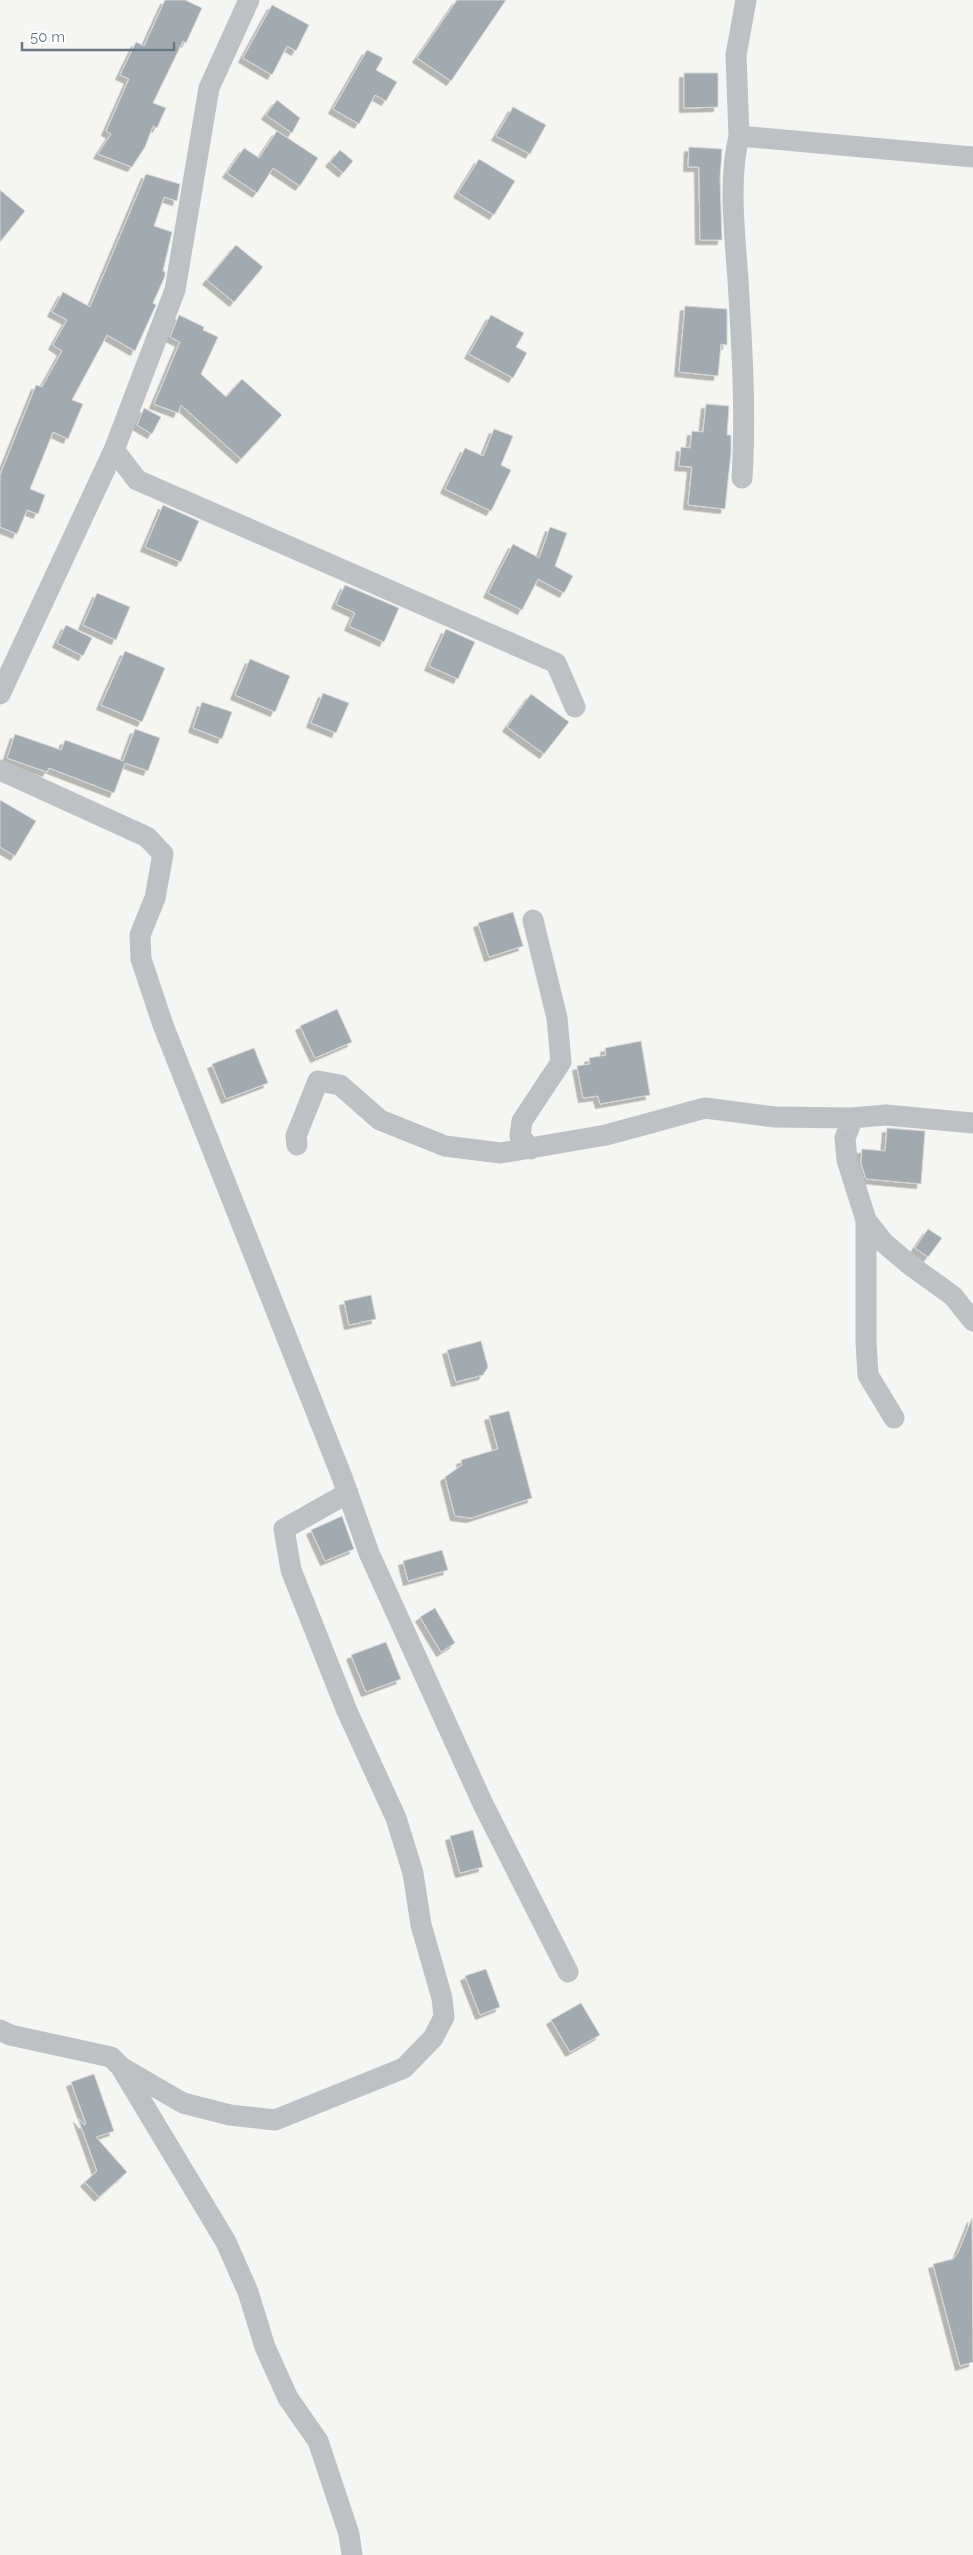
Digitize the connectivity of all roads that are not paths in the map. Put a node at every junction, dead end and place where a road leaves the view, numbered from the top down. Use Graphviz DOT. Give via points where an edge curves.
graph roads {
  1 [pos="249,0"];
  2 [pos="746,0"];
  3 [pos="739,136"];
  4 [pos="973,157"];
  5 [pos="114,450"];
  6 [pos="742,478"];
  7 [pos="0,694"];
  8 [pos="575,707"];
  9 [pos="0,770"];
  10 [pos="533,920"];
  11 [pos="853,1118"];
  12 [pos="973,1123"];
  13 [pos="297,1145"];
  14 [pos="531,1149"];
  15 [pos="866,1220"];
  16 [pos="973,1321"];
  17 [pos="894,1418"];
  18 [pos="348,1493"];
  19 [pos="568,1972"];
  20 [pos="0,2030"];
  21 [pos="121,2067"];
  22 [pos="352,2555"];
  1 -- 5 [label="street" via="209,88 174,290"];
  2 -- 3 [label="street" via="736,55"];
  3 -- 4 [label="street"];
  3 -- 6 [label="street" via="735,154 735,231 745,420"];
  5 -- 7 [label="street"];
  5 -- 8 [label="street" via="137,480 556,663"];
  9 -- 18 [label="street" via="147,837 163,854 155,898 140,936 141,959 166,1034"];
  10 -- 14 [label="street" via="557,1018 560,1062 522,1122 520,1136"];
  11 -- 12 [label="street" via="886,1115"];
  11 -- 14 [label="street" via="774,1117 705,1108 606,1135"];
  11 -- 15 [label="street" via="845,1138 847,1160"];
  13 -- 14 [label="street" via="296,1136 318,1081 340,1084 380,1120 445,1146 501,1153"];
  15 -- 16 [label="street" via="883,1242 953,1296"];
  15 -- 17 [label="street" via="868,1375"];
  18 -- 19 [label="street" via="369,1553 483,1804"];
  18 -- 21 [label="street" via="284,1529 291,1570 346,1711 396,1818 412,1873 444,2017 433,2038 404,2068 275,2120 230,2115 183,2102"];
  20 -- 21 [label="street" via="111,2057"];
  21 -- 22 [label="street" via="226,2242 248,2292 264,2347 288,2398 318,2442 349,2534"];
}
